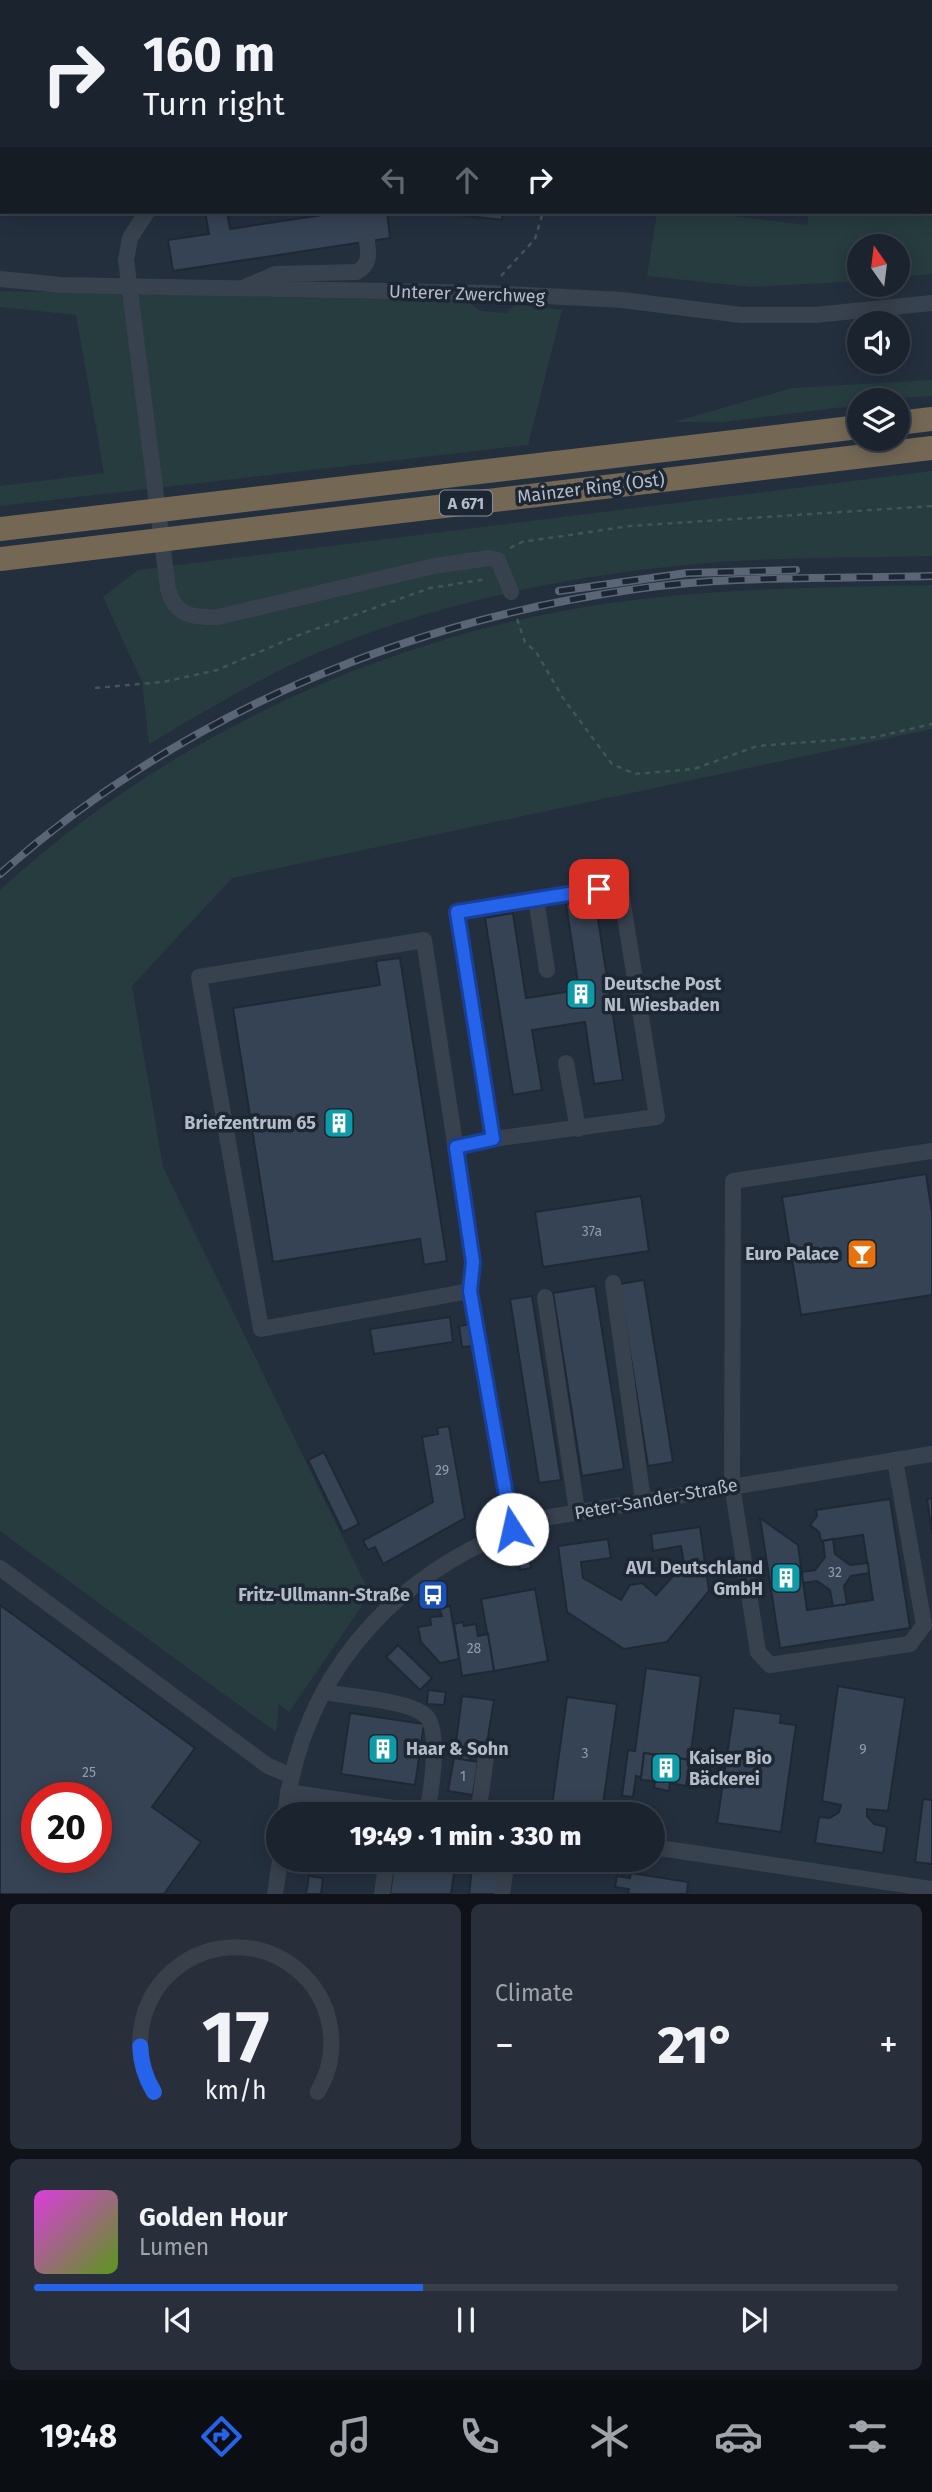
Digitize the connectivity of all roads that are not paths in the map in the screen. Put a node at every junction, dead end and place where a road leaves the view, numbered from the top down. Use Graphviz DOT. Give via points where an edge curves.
graph roads {
  1 [pos="146,214"];
  2 [pos="367,242"];
  3 [pos="0,279"];
  4 [pos="130,286"];
  5 [pos="243,288"];
  6 [pos="932,303"];
  7 [pos="932,419"];
  8 [pos="910,422"];
  9 [pos="847,429"];
  10 [pos="932,448"];
  11 [pos="0,529"];
  12 [pos="0,559"];
  13 [pos="511,593"];
  14 [pos="536,899"];
  15 [pos="547,970"];
  16 [pos="566,1063"];
  17 [pos="578,1129"];
  18 [pos="493,1139"];
  19 [pos="456,1147"];
  20 [pos="932,1151"];
  21 [pos="613,1283"];
  22 [pos="470,1291"];
  23 [pos="544,1297"];
  24 [pos="932,1454"];
  25 [pos="895,1460"];
  26 [pos="732,1485"];
  27 [pos="643,1500"];
  28 [pos="577,1512"];
  29 [pos="512,1529"];
  30 [pos="0,1568"];
  31 [pos="325,1692"];
  32 [pos="487,1751"];
  33 [pos="290,1784"];
  34 [pos="287,1802"];
  35 [pos="361,1802"];
  36 [pos="433,1802"];
  37 [pos="480,1802"];
  38 [pos="665,1849"];
  39 [pos="278,1872"];
  40 [pos="385,1872"];
  41 [pos="505,1872"];
  42 [pos="932,1889"];
  43 [pos="915,1890"];
  44 [pos="275,1894"];
  45 [pos="382,1894"];
  46 [pos="502,1894"];
  1 -- 4 [label="street" via="130,238 126,260"];
  2 -- 5 [label="street" via="369,259 357,272 275,274"];
  3 -- 4 [label="street, Unterer Zwerchweg"];
  4 -- 5 [label="street, Unterer Zwerchweg"];
  4 -- 13 [label="street" via="168,589 182,613 218,617 435,566 489,558 498,560"];
  5 -- 6 [label="street, Unterer Zwerchweg" via="622,300 741,316 815,315"];
  7 -- 8 [label="highway"];
  9 -- 11 [label="highway, Mainzer Ring (Ost) / A 671"];
  10 -- 12 [label="highway, Mainzer Ring (Ost) / A 671"];
  14 -- 15 [label="street"];
  14 -- 17 [label="street" via="620,886 657,1117"];
  14 -- 18 [label="street" via="457,912"];
  16 -- 17 [label="street"];
  17 -- 18 [label="street"];
  18 -- 19 [label="street"];
  19 -- 22 [label="street" via="473,1262"];
  19 -- 22 [label="street" via="424,940 199,977 261,1329"];
  20 -- 26 [label="street" via="733,1181"];
  21 -- 27 [label="street"];
  22 -- 29 [label="street"];
  23 -- 28 [label="street"];
  24 -- 25 [label="street, Peter-Sander-Straße"];
  25 -- 26 [label="street, Peter-Sander-Straße"];
  25 -- 26 [label="street" via="924,1625 910,1644 770,1665 758,1652"];
  26 -- 27 [label="street, Peter-Sander-Straße"];
  27 -- 28 [label="street, Peter-Sander-Straße"];
  28 -- 29 [label="street, Peter-Sander-Straße"];
  29 -- 31 [label="street, Peter-Sander-Straße" via="460,1553 396,1600 369,1626"];
  30 -- 33 [label="street"];
  31 -- 33 [label="street, Peter-Sander-Straße" via="311,1717"];
  31 -- 36 [label="street" via="415,1709 428,1718 433,1732"];
  32 -- 37 [label="street"];
  33 -- 34 [label="street, Peter-Sander-Straße"];
  33 -- 35 [label="street"];
  38 -- 43 [label="street"];
  39 -- 44 [label="street"];
  40 -- 45 [label="street"];
  41 -- 46 [label="street"];
  42 -- 43 [label="street"];
}
